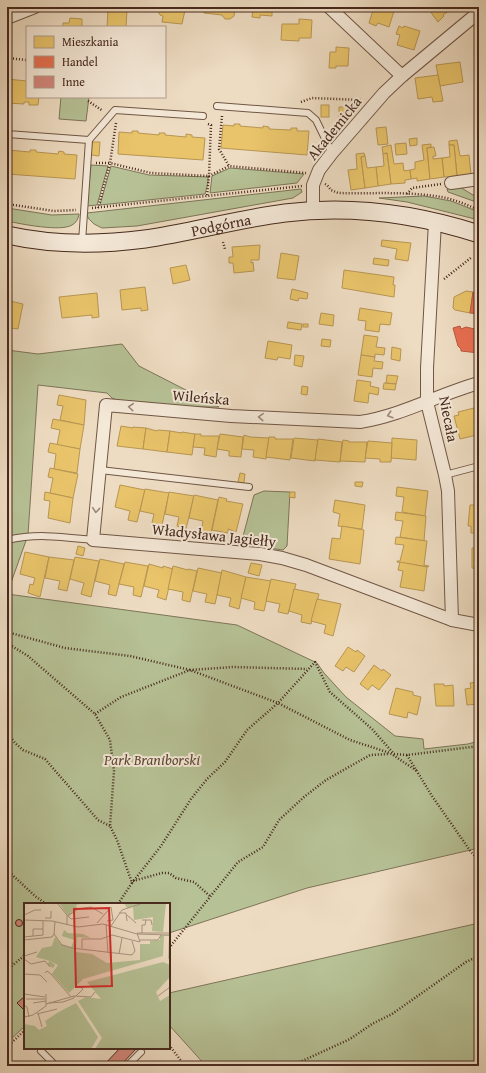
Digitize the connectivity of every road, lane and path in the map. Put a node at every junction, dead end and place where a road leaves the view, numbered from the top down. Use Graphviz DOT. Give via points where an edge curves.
graph roads {
  1 [pos="35,7"];
  2 [pos="329,7"];
  3 [pos="479,12"];
  4 [pos="7,18"];
  5 [pos="7,58"];
  6 [pos="26,60"];
  7 [pos="402,76"];
  8 [pos="88,101"];
  9 [pos="376,101"];
  10 [pos="298,103"];
  11 [pos="220,106"];
  12 [pos="110,116"];
  13 [pos="203,116"];
  14 [pos="203,124"];
  15 [pos="7,134"];
  16 [pos="89,140"];
  17 [pos="332,153"];
  18 [pos="87,163"];
  19 [pos="110,163"];
  20 [pos="229,166"];
  21 [pos="209,176"];
  22 [pos="479,179"];
  23 [pos="451,183"];
  24 [pos="325,184"];
  25 [pos="299,186"];
  26 [pos="303,186"];
  27 [pos="407,194"];
  28 [pos="208,196"];
  29 [pos="7,204"];
  30 [pos="98,208"];
  31 [pos="84,209"];
  32 [pos="479,210"];
  33 [pos="313,211"];
  34 [pos="435,222"];
  35 [pos="479,234"];
  36 [pos="7,235"];
  37 [pos="82,242"];
  38 [pos="223,242"];
  39 [pos="225,249"];
  40 [pos="472,257"];
  41 [pos="440,282"];
  42 [pos="479,383"];
  43 [pos="427,402"];
  44 [pos="479,466"];
  45 [pos="100,470"];
  46 [pos="445,475"];
  47 [pos="249,487"];
  48 [pos="7,540"];
  49 [pos="93,540"];
  50 [pos="452,620"];
  51 [pos="479,625"];
  52 [pos="7,632"];
  53 [pos="7,643"];
  54 [pos="307,669"];
  55 [pos="190,670"];
  56 [pos="278,703"];
  57 [pos="95,714"];
  58 [pos="7,732"];
  59 [pos="479,746"];
  60 [pos="390,754"];
  61 [pos="394,754"];
  62 [pos="407,755"];
  63 [pos="417,771"];
  64 [pos="110,826"];
  65 [pos="479,860"];
  66 [pos="7,870"];
  67 [pos="132,882"];
  68 [pos="211,897"];
  69 [pos="45,903"];
  70 [pos="119,903"];
  71 [pos="170,947"];
  72 [pos="24,955"];
  73 [pos="479,956"];
  74 [pos="7,959"];
  75 [pos="13,965"];
  76 [pos="7,970"];
  77 [pos="24,1031"];
  78 [pos="170,1046"];
  79 [pos="7,1047"];
  80 [pos="41,1051"];
  81 [pos="142,1052"];
  82 [pos="56,1066"];
  83 [pos="128,1066"];
  84 [pos="185,1066"];
  85 [pos="290,1066"];
  1 -- 4 [label="street"];
  2 -- 7 [label="street"];
  3 -- 7 [label="street, Akademicka"];
  5 -- 6 [label="path"];
  7 -- 9 [label="street, Akademicka"];
  8 -- 12 [label="path"];
  9 -- 10 [label="path" via="312,98"];
  9 -- 17 [label="street, Akademicka"];
  11 -- 17 [label="lane" via="308,113 316,120"];
  11 -- 20 [label="path" via="220,149"];
  12 -- 13 [label="lane" via="115,110"];
  12 -- 16 [label="lane"];
  12 -- 19 [label="path" via="117,116"];
  14 -- 21 [label="path" via="211,125"];
  15 -- 16 [label="lane"];
  16 -- 18 [label="lane"];
  17 -- 33 [label="street, Akademicka" via="319,170 313,185"];
  18 -- 19 [label="path"];
  18 -- 31 [label="lane"];
  19 -- 21 [label="path" via="151,173"];
  19 -- 30 [label="path"];
  20 -- 21 [label="path"];
  20 -- 25 [label="path" via="307,173"];
  21 -- 28 [label="path"];
  22 -- 23 [label="street"];
  23 -- 27 [label="path" via="412,188"];
  24 -- 27 [label="path" via="338,193"];
  25 -- 26 [label="path"];
  25 -- 28 [label="path"];
  27 -- 32 [label="path" via="441,197"];
  28 -- 30 [label="path"];
  29 -- 31 [label="path" via="54,211"];
  30 -- 31 [label="path"];
  31 -- 37 [label="lane"];
  33 -- 34 [label="street, Podgórna" via="365,211"];
  33 -- 37 [label="street, Podgórna" via="257,217 143,239"];
  34 -- 35 [label="street, Podgórna"];
  34 -- 43 [label="street, Niecała"];
  36 -- 37 [label="street, Podgórna" via="47,242"];
  38 -- 39 [label="path"];
  40 -- 41 [label="path"];
  42 -- 43 [label="street" via="459,388"];
  43 -- 45 [label="street, Wileńska, one-way" via="360,422 231,416 106,405"];
  43 -- 46 [label="street, Niecała"];
  44 -- 46 [label="lane"];
  45 -- 47 [label="lane"];
  45 -- 49 [label="street, Wileńska, one-way"];
  46 -- 50 [label="street, Niecała" via="448,491"];
  48 -- 49 [label="lane, Władysława Jagiełły" via="47,535"];
  49 -- 50 [label="street, Władysława Jagiełły" via="282,558"];
  50 -- 51 [label="street, Władysława Jagiełły"];
  52 -- 55 [label="path" via="65,648 130,656"];
  53 -- 57 [label="path" via="28,656"];
  54 -- 55 [label="path"];
  54 -- 56 [label="path"];
  54 -- 61 [label="path" via="315,662 330,692 372,729"];
  55 -- 56 [label="path"];
  55 -- 57 [label="path" via="121,697"];
  56 -- 60 [label="path" via="350,740"];
  56 -- 67 [label="path" via="247,730 226,762 207,779 161,846"];
  57 -- 64 [label="path" via="110,740 114,771"];
  58 -- 64 [label="path" via="23,750 45,759 98,820"];
  59 -- 62 [label="path"];
  60 -- 61 [label="path"];
  60 -- 63 [label="path"];
  60 -- 68 [label="path" via="370,755 326,780 304,797 279,820 263,846 238,862"];
  61 -- 62 [label="path"];
  62 -- 63 [label="path"];
  63 -- 65 [label="path"];
  64 -- 67 [label="path"];
  66 -- 69 [label="path"];
  67 -- 68 [label="path" via="169,873 176,878 194,882"];
  67 -- 70 [label="path"];
  68 -- 71 [label="path"];
  72 -- 75 [label="path"];
  73 -- 85 [label="path" via="350,1039"];
  74 -- 75 [label="path"];
  75 -- 76 [label="path"];
  77 -- 79 [label="path"];
  78 -- 84 [label="path"];
  80 -- 82 [label="lane"];
  81 -- 83 [label="lane"];
}
